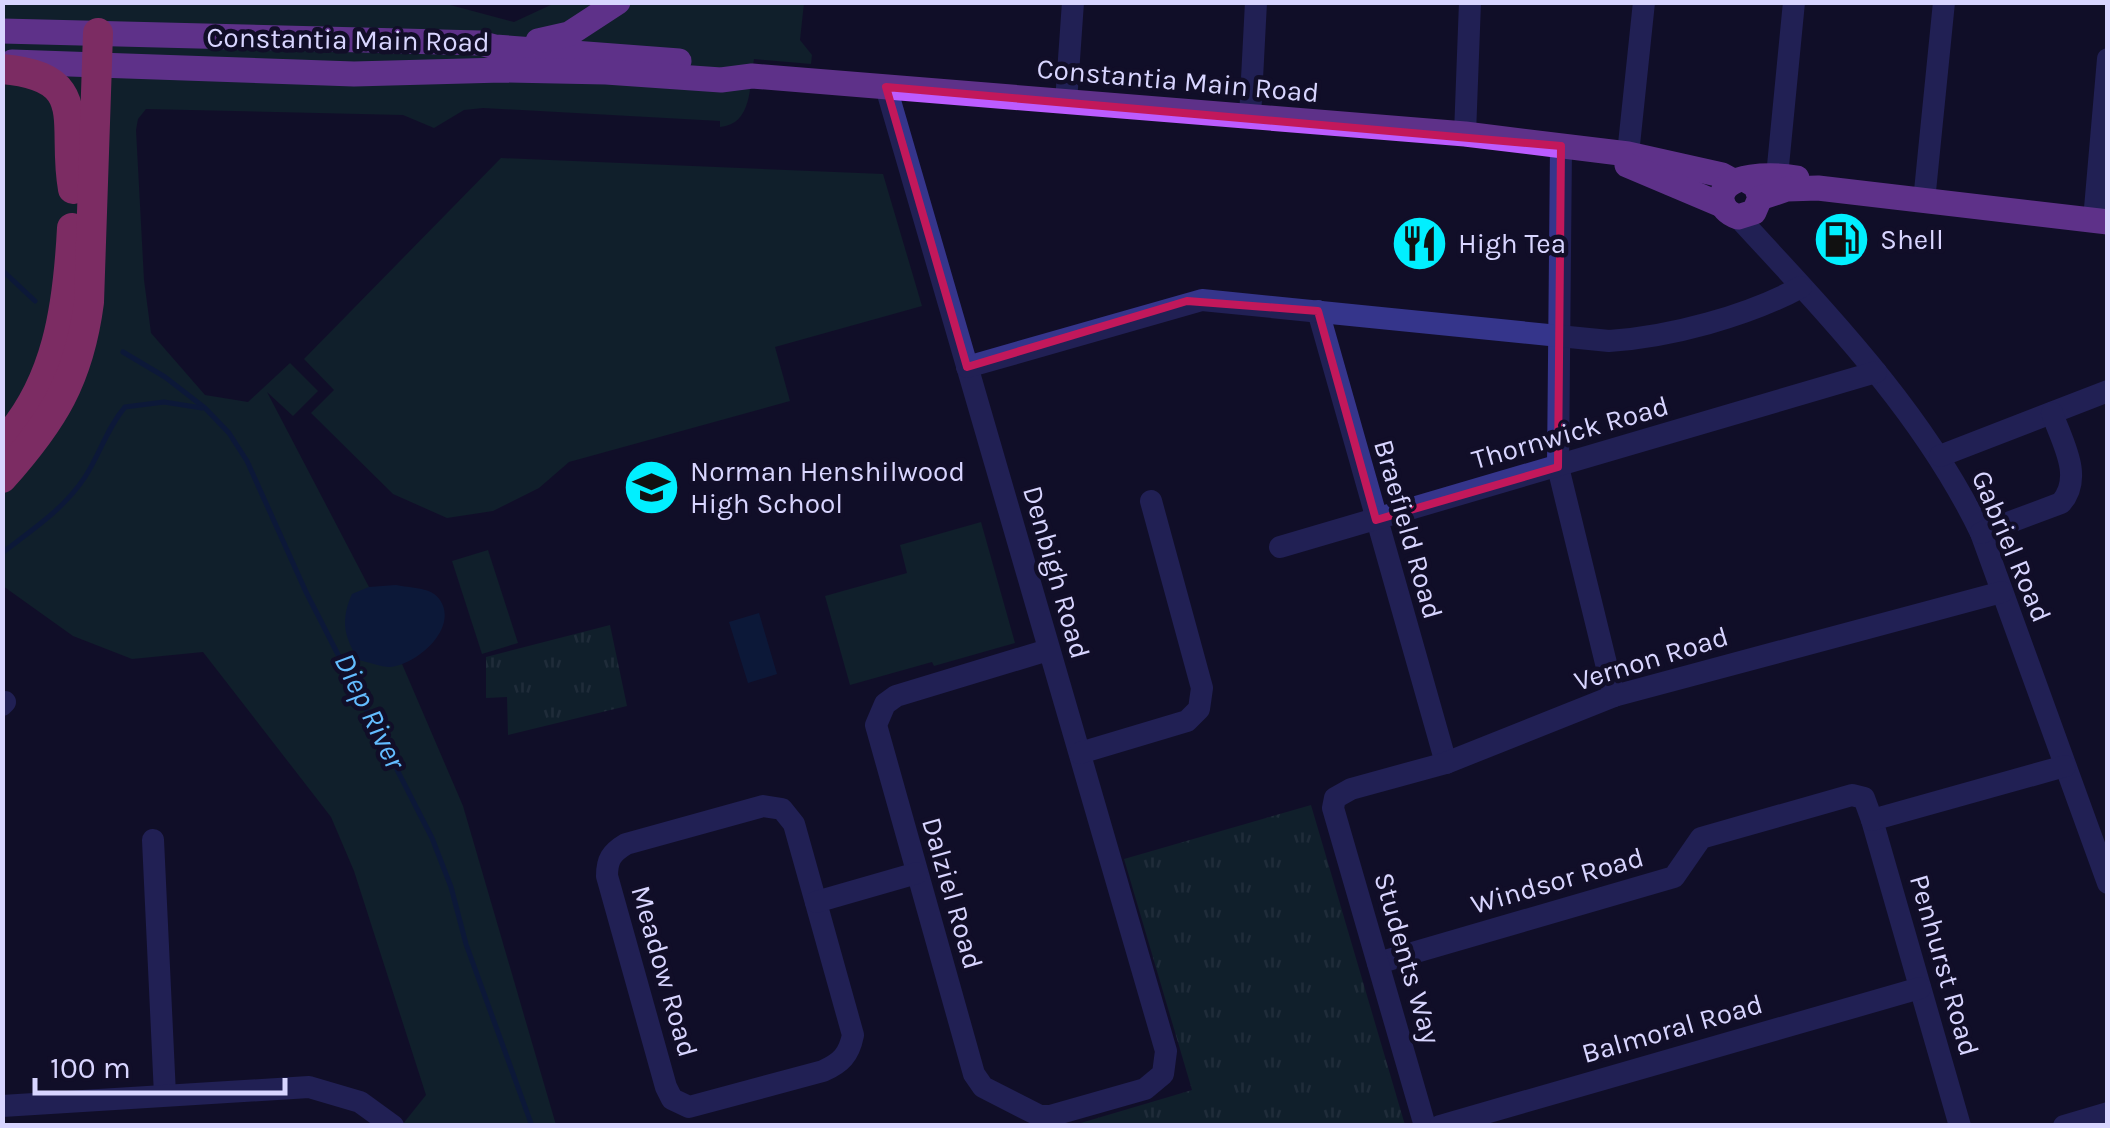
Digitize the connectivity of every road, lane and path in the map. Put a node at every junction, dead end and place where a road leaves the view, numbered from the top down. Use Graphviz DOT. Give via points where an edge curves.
graph roads {
  1 [pos="1074,2"];
  2 [pos="1256,2"];
  3 [pos="1470,2"];
  4 [pos="1644,2"];
  5 [pos="1794,2"];
  6 [pos="1944,2"];
  7 [pos="610,8"];
  8 [pos="2,32"];
  9 [pos="480,43"];
  10 [pos="89,48"];
  11 [pos="576,51"];
  12 [pos="2108,59"];
  13 [pos="2,66"];
  14 [pos="502,70"];
  15 [pos="752,76"];
  16 [pos="886,87"];
  17 [pos="1066,102"];
  18 [pos="1250,116"];
  19 [pos="1464,134"];
  20 [pos="1561,146"];
  21 [pos="1600,151"];
  22 [pos="1628,154"];
  23 [pos="1777,176"];
  24 [pos="74,189"];
  25 [pos="1855,191"];
  26 [pos="1743,198"];
  27 [pos="1924,201"];
  28 [pos="2100,221"];
  29 [pos="1795,280"];
  30 [pos="1318,311"];
  31 [pos="1560,336"];
  32 [pos="967,368"];
  33 [pos="1876,372"];
  34 [pos="2108,391"];
  35 [pos="2052,413"];
  36 [pos="2,444"];
  37 [pos="1940,456"];
  38 [pos="1558,467"];
  39 [pos="2,478"];
  40 [pos="1150,501"];
  41 [pos="1376,520"];
  42 [pos="1981,533"];
  43 [pos="1280,546"];
  44 [pos="2002,592"];
  45 [pos="1048,650"];
  46 [pos="1614,696"];
  47 [pos="1080,754"];
  48 [pos="1446,763"];
  49 [pos="2064,766"];
  50 [pos="1333,808"];
  51 [pos="1872,820"];
  52 [pos="153,840"];
  53 [pos="916,874"];
  54 [pos="2108,883"];
  55 [pos="816,902"];
  56 [pos="1378,963"];
  57 [pos="1920,988"];
  58 [pos="165,1095"];
  59 [pos="1004,1098"];
  60 [pos="2,1106"];
  61 [pos="2108,1113"];
  62 [pos="393,1126"];
  63 [pos="1425,1126"];
  64 [pos="1440,1126"];
  65 [pos="1960,1126"];
  66 [pos="2064,1126"];
  1 -- 17 [label="street"];
  2 -- 18 [label="street"];
  3 -- 19 [label="street"];
  4 -- 22 [label="street"];
  5 -- 23 [label="street"];
  6 -- 27 [label="street"];
  7 -- 9 [label="main road" via="558,38"];
  7 -- 11 [label="main road"];
  8 -- 10 [label="main road, Constantia Main Road"];
  9 -- 10 [label="main road, Constantia Main Road"];
  9 -- 11 [label="main road, Constantia Main Road"];
  10 -- 13 [label="main road, Constantia Main Road"];
  10 -- 14 [label="main road, Constantia Main Road" via="354,74"];
  10 -- 24 [label="highway"];
  10 -- 39 [label="highway" via="85,335 58,408"];
  11 -- 14 [label="main road"];
  11 -- 15 [label="main road, Constantia Main Road" via="721,65"];
  12 -- 28 [label="street"];
  13 -- 24 [label="highway" via="41,75 60,90"];
  14 -- 15 [label="main road, Constantia Main Road"];
  15 -- 16 [label="main road, Constantia Main Road"];
  16 -- 17 [label="main road, Constantia Main Road"];
  16 -- 32 [label="street, Denbigh Road"];
  17 -- 18 [label="main road, Constantia Main Road"];
  18 -- 19 [label="main road, Constantia Main Road"];
  19 -- 20 [label="main road, Constantia Main Road"];
  20 -- 21 [label="main road, Constantia Main Road"];
  20 -- 31 [label="street"];
  21 -- 22 [label="main road, Constantia Main Road"];
  21 -- 26 [label="main road, Constantia Main Road"];
  22 -- 26 [label="main road, Constantia Main Road" via="1722,175"];
  23 -- 25 [label="main road"];
  23 -- 26 [label="main road"];
  24 -- 36 [label="highway" via="66,299 52,361 35,400"];
  25 -- 26 [label="main road" via="1796,188"];
  25 -- 27 [label="main road"];
  26 -- 29 [label="street, Gabriel Road"];
  27 -- 28 [label="main road"];
  29 -- 31 [label="street" via="1768,303 1669,333 1609,341"];
  29 -- 33 [label="street, Gabriel Road"];
  30 -- 31 [label="street"];
  30 -- 32 [label="street" via="1187,302"];
  30 -- 41 [label="street, Braefield Road"];
  31 -- 38 [label="street"];
  32 -- 45 [label="street, Denbigh Road"];
  33 -- 37 [label="street, Gabriel Road"];
  33 -- 38 [label="street, Thornwick Road"];
  34 -- 35 [label="street"];
  35 -- 37 [label="street"];
  35 -- 42 [label="street" via="2071,466 2067,496"];
  37 -- 42 [label="street, Gabriel Road"];
  38 -- 41 [label="street, Thornwick Road"];
  38 -- 46 [label="street"];
  40 -- 47 [label="street" via="1202,688 1201,705 1186,722"];
  41 -- 43 [label="street, Thornwick Road"];
  41 -- 48 [label="street, Braefield Road"];
  42 -- 44 [label="street, Gabriel Road"];
  44 -- 46 [label="street, Vernon Road"];
  44 -- 49 [label="street, Gabriel Road"];
  45 -- 47 [label="street, Denbigh Road"];
  45 -- 53 [label="street, Dalziel Road" via="885,704 876,725"];
  46 -- 48 [label="street, Vernon Road"];
  47 -- 59 [label="street, Denbigh Road" via="1166,1052 1163,1074 1145,1089 1050,1116"];
  48 -- 50 [label="street, Vernon Road" via="1340,794"];
  49 -- 51 [label="street"];
  49 -- 54 [label="street, Gabriel Road"];
  50 -- 56 [label="street, Students Way"];
  51 -- 56 [label="street, Windsor Road" via="1864,798 1852,795 1701,838 1674,878"];
  51 -- 57 [label="street, Penhurst Road"];
  52 -- 58 [label="street"];
  53 -- 55 [label="street"];
  53 -- 59 [label="street, Dalziel Road" via="974,1074"];
  55 -- 55 [label="street, Meadow Road" via="853,1035 846,1058 824,1071 702,1105 680,1104 666,1087 607,876 614,851 774,806 794,824"];
  56 -- 63 [label="street, Students Way"];
  57 -- 64 [label="street, Balmoral Road"];
  57 -- 65 [label="street, Penhurst Road"];
  58 -- 60 [label="street"];
  58 -- 62 [label="street" via="310,1087 360,1102"];
  61 -- 66 [label="street"];
}
